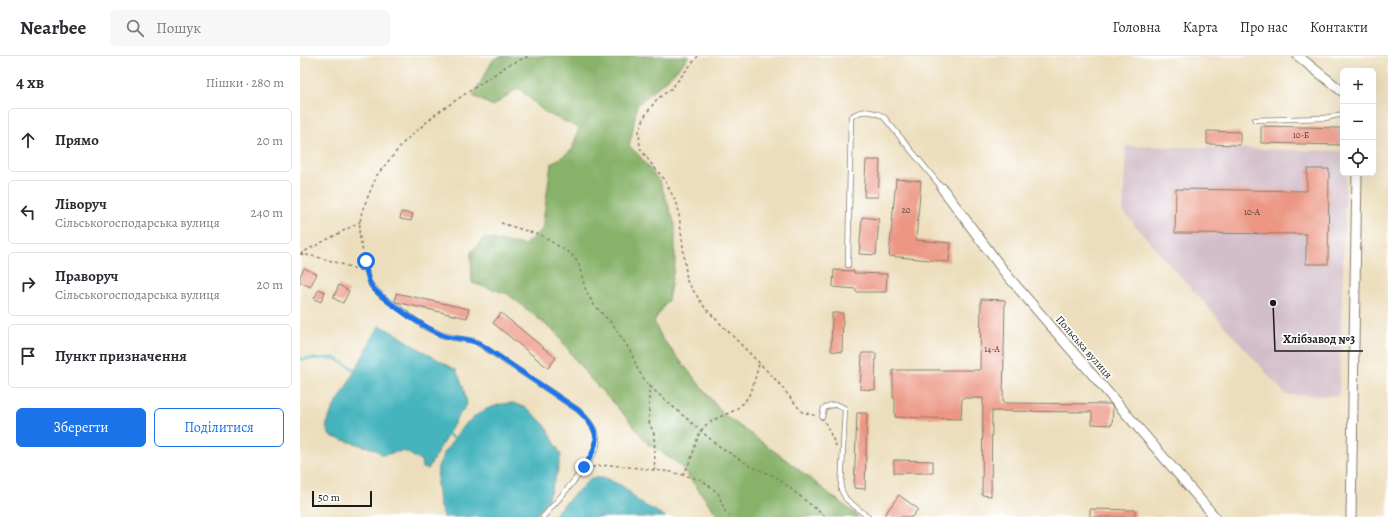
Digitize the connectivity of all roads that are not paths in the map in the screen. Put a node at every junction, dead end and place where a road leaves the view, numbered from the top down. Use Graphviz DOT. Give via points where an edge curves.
graph roads {
  1 [pos="1298,56"];
  2 [pos="1340,90"];
  3 [pos="1340,115"];
  4 [pos="1255,120"];
  5 [pos="1357,176"];
  6 [pos="942,188"];
  7 [pos="848,265"];
  8 [pos="371,285"];
  9 [pos="822,417"];
  10 [pos="543,517"];
  11 [pos="868,517"];
  12 [pos="1215,517"];
  13 [pos="1351,517"];
  1 -- 2 [label="street"];
  3 -- 4 [label="lane" via="1325,118"];
  5 -- 13 [label="street"];
  6 -- 7 [label="lane" via="883,116 871,111 858,112 851,117"];
  6 -- 12 [label="street, Польська вулиця" via="1006,274"];
  8 -- 10 [label="lane" via="383,297 425,327 442,335 475,341 578,410 590,422 597,445 592,456"];
  9 -- 11 [label="lane" via="824,408 830,405 841,405 845,409 842,489 846,500"];
}
